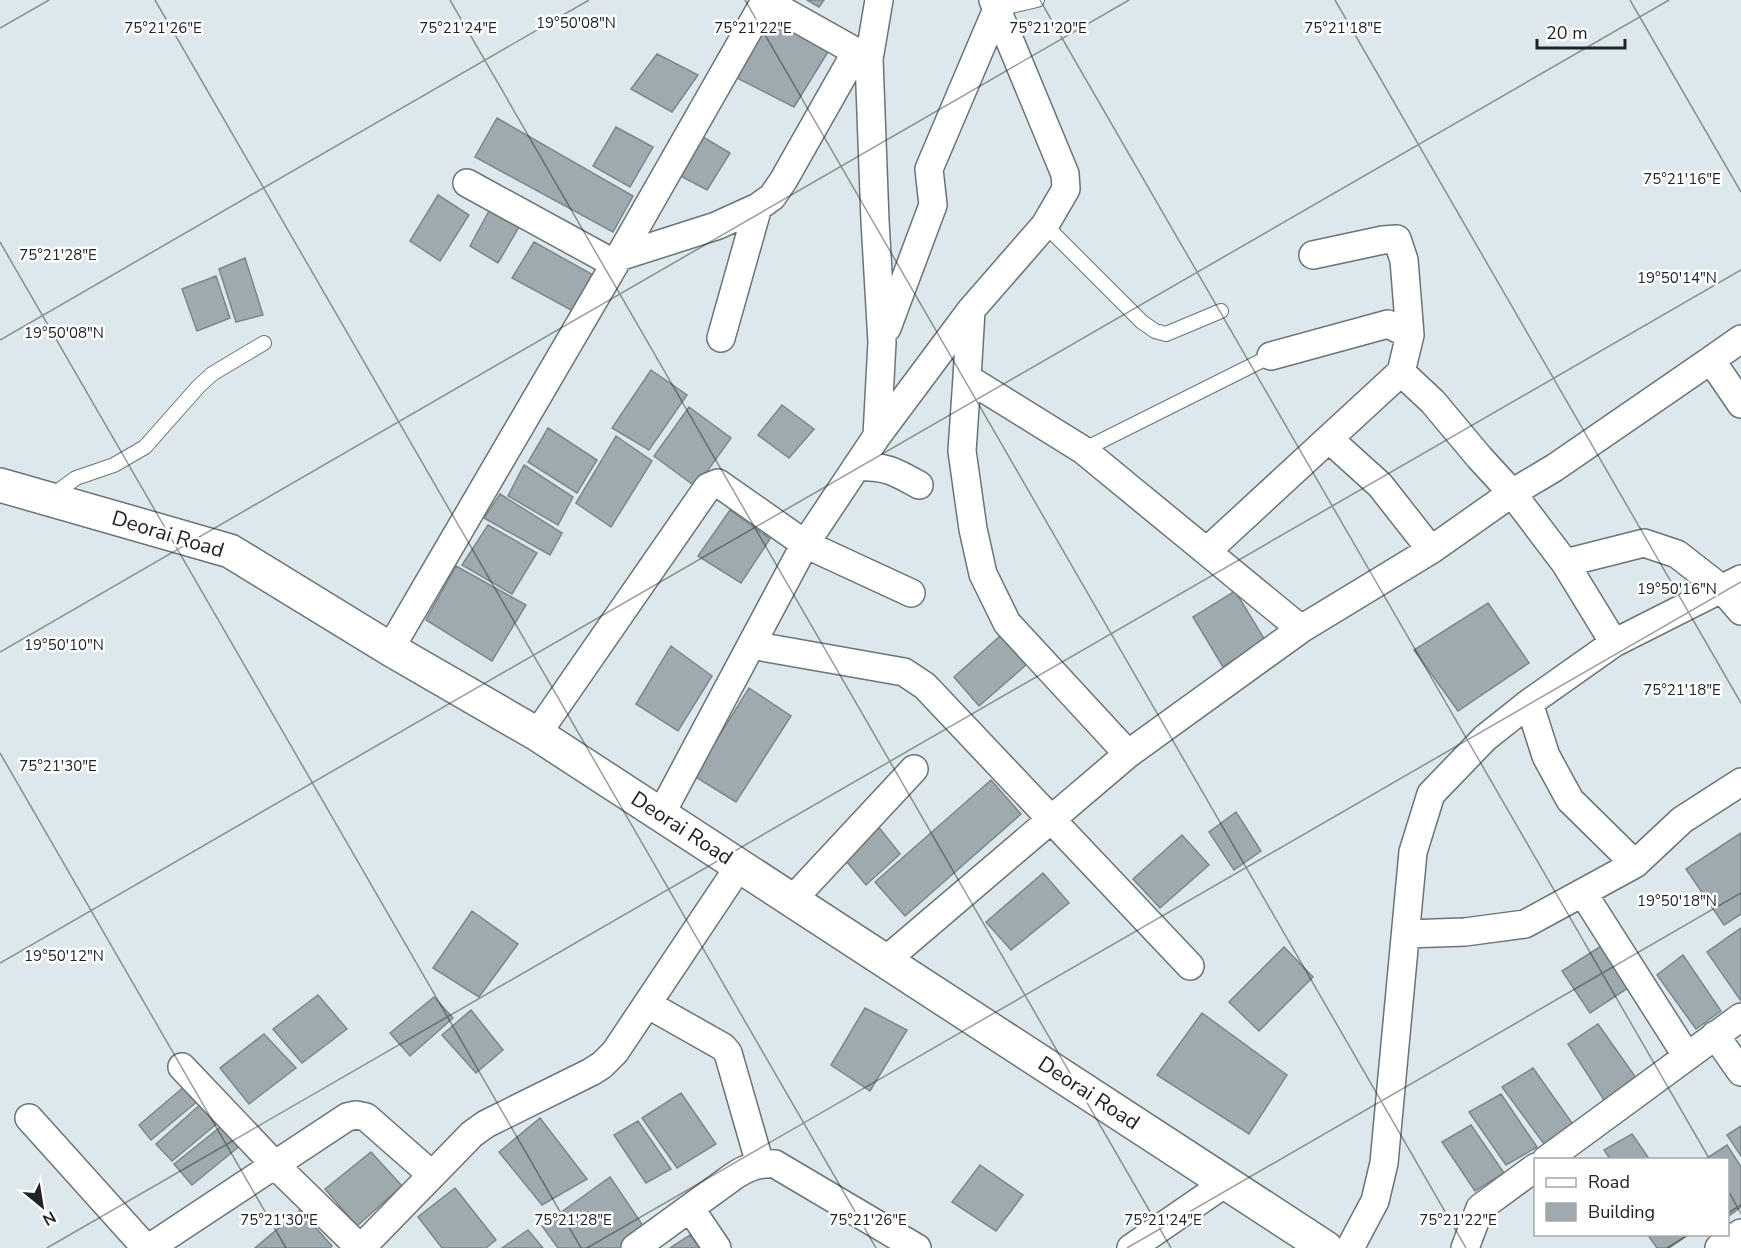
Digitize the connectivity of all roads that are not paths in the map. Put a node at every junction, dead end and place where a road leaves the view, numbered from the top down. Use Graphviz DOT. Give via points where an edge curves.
graph roads {
  1 [pos="879,0"];
  2 [pos="1037,0"];
  3 [pos="995,5"];
  4 [pos="863,56"];
  5 [pos="467,183"];
  6 [pos="758,207"];
  7 [pos="1045,225"];
  8 [pos="1313,255"];
  9 [pos="617,261"];
  10 [pos="971,309"];
  11 [pos="1221,311"];
  12 [pos="1410,335"];
  13 [pos="722,338"];
  14 [pos="1741,339"];
  15 [pos="882,342"];
  16 [pos="264,343"];
  17 [pos="1271,356"];
  18 [pos="1711,360"];
  19 [pos="1401,372"];
  20 [pos="967,378"];
  21 [pos="1741,404"];
  22 [pos="877,436"];
  23 [pos="1329,439"];
  24 [pos="1083,450"];
  25 [pos="856,467"];
  26 [pos="0,485"];
  27 [pos="919,485"];
  28 [pos="1512,493"];
  29 [pos="49,498"];
  30 [pos="805,544"];
  31 [pos="1431,550"];
  32 [pos="1207,551"];
  33 [pos="1565,563"];
  34 [pos="1732,584"];
  35 [pos="911,593"];
  36 [pos="1741,611"];
  37 [pos="1301,628"];
  38 [pos="1614,643"];
  39 [pos="751,645"];
  40 [pos="390,649"];
  41 [pos="1529,703"];
  42 [pos="537,734"];
  43 [pos="1128,754"];
  44 [pos="914,769"];
  45 [pos="1741,782"];
  46 [pos="661,814"];
  47 [pos="1051,821"];
  48 [pos="1635,864"];
  49 [pos="740,865"];
  50 [pos="1583,893"];
  51 [pos="793,899"];
  52 [pos="1406,933"];
  53 [pos="886,960"];
  54 [pos="1190,966"];
  55 [pos="648,1004"];
  56 [pos="1741,1017"];
  57 [pos="1715,1035"];
  58 [pos="1686,1055"];
  59 [pos="182,1067"];
  60 [pos="1741,1072"];
  61 [pos="30,1118"];
  62 [pos="1549,1158"];
  63 [pos="760,1164"];
  64 [pos="275,1165"];
  65 [pos="1534,1168"];
  66 [pos="432,1175"];
  67 [pos="1227,1182"];
  68 [pos="690,1208"];
  69 [pos="1741,1233"];
  70 [pos="147,1248"];
  71 [pos="361,1248"];
  72 [pos="635,1248"];
  73 [pos="717,1248"];
  74 [pos="917,1248"];
  75 [pos="1131,1248"];
  76 [pos="1326,1248"];
  77 [pos="1350,1248"];
  78 [pos="1465,1248"];
  79 [pos="1719,1248"];
  1 -- 4 [label="street"];
  2 -- 3 [label="lane"];
  3 -- 7 [label="street" via="1065,174 1066,189"];
  3 -- 15 [label="street" via="929,169 933,205"];
  4 -- 6 [label="street" via="772,197"];
  4 -- 9 [label="street" via="771,4 761,8"];
  4 -- 15 [label="street"];
  5 -- 9 [label="street"];
  6 -- 9 [label="street"];
  6 -- 13 [label="street"];
  7 -- 10 [label="street"];
  7 -- 11 [label="lane" via="1155,331 1166,334"];
  8 -- 12 [label="street" via="1397,239 1404,260"];
  9 -- 40 [label="street"];
  10 -- 20 [label="street"];
  10 -- 22 [label="street"];
  12 -- 17 [label="street" via="1388,324"];
  12 -- 19 [label="street"];
  14 -- 18 [label="street"];
  15 -- 22 [label="street"];
  16 -- 29 [label="lane" via="212,374 145,447 114,465 76,478"];
  17 -- 24 [label="lane"];
  18 -- 21 [label="street"];
  18 -- 28 [label="street"];
  19 -- 23 [label="street"];
  19 -- 28 [label="street" via="1433,402"];
  20 -- 24 [label="street"];
  20 -- 43 [label="street" via="962,452 983,574 1007,623"];
  22 -- 25 [label="street"];
  23 -- 31 [label="street" via="1380,485"];
  23 -- 32 [label="street"];
  24 -- 32 [label="street"];
  25 -- 27 [label="street" via="894,471"];
  25 -- 30 [label="street"];
  26 -- 29 [label="street, Deorai Road"];
  28 -- 31 [label="street"];
  28 -- 33 [label="street"];
  29 -- 40 [label="street, Deorai Road" via="230,551"];
  30 -- 35 [label="street"];
  30 -- 39 [label="street"];
  30 -- 42 [label="street" via="732,491 718,483 708,487"];
  31 -- 37 [label="street"];
  32 -- 37 [label="street"];
  33 -- 34 [label="street" via="1644,543 1677,554"];
  33 -- 38 [label="street"];
  34 -- 36 [label="street"];
  34 -- 38 [label="street"];
  37 -- 43 [label="street"];
  38 -- 41 [label="street"];
  39 -- 46 [label="street"];
  39 -- 47 [label="street" via="904,672 925,686"];
  40 -- 42 [label="street, Deorai Road"];
  41 -- 48 [label="street" via="1546,756 1570,800"];
  41 -- 52 [label="street" via="1485,738 1431,794 1413,852"];
  42 -- 46 [label="street, Deorai Road"];
  43 -- 47 [label="street"];
  44 -- 51 [label="street"];
  45 -- 48 [label="street" via="1682,820"];
  46 -- 49 [label="street, Deorai Road"];
  47 -- 53 [label="street"];
  47 -- 54 [label="street"];
  48 -- 50 [label="street"];
  49 -- 51 [label="street, Deorai Road"];
  49 -- 55 [label="street"];
  50 -- 52 [label="street" via="1525,924 1465,932"];
  50 -- 58 [label="street"];
  51 -- 53 [label="street, Deorai Road"];
  52 -- 77 [label="street" via="1384,1163 1375,1201"];
  53 -- 67 [label="street, Deorai Road"];
  55 -- 63 [label="street" via="728,1053"];
  55 -- 66 [label="street" via="602,1065 472,1134"];
  56 -- 57 [label="street"];
  57 -- 58 [label="street"];
  57 -- 60 [label="street"];
  58 -- 62 [label="street"];
  59 -- 64 [label="street"];
  61 -- 70 [label="street"];
  63 -- 68 [label="street" via="734,1176"];
  63 -- 74 [label="street" via="775,1164"];
  64 -- 66 [label="street" via="347,1117 356,1115 366,1117"];
  64 -- 70 [label="street"];
  64 -- 71 [label="street"];
  65 -- 78 [label="street" via="1480,1208"];
  66 -- 71 [label="street"];
  67 -- 75 [label="street"];
  67 -- 76 [label="street, Deorai Road"];
  68 -- 72 [label="street"];
  68 -- 73 [label="street"];
  69 -- 79 [label="street"];
}
